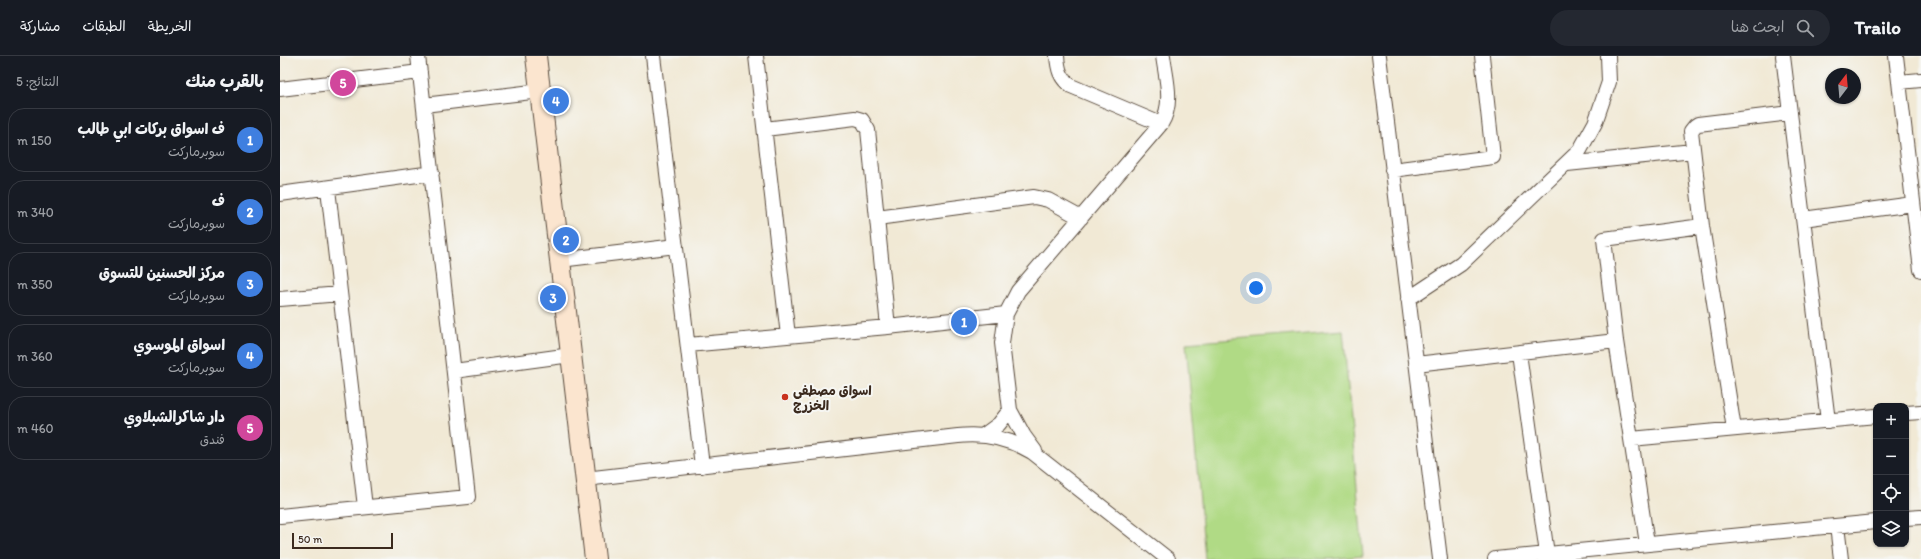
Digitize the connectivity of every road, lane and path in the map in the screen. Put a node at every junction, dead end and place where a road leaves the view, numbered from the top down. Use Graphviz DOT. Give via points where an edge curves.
graph roads {
  1 [pos="418,56"];
  2 [pos="536,56"];
  3 [pos="653,56"];
  4 [pos="756,56"];
  5 [pos="1057,56"];
  6 [pos="1163,56"];
  7 [pos="1379,56"];
  8 [pos="1482,56"];
  9 [pos="1608,56"];
  10 [pos="1783,56"];
  11 [pos="1896,56"];
  12 [pos="420,72"];
  13 [pos="1921,80"];
  14 [pos="1898,82"];
  15 [pos="280,89"];
  16 [pos="540,91"];
  17 [pos="424,105"];
  18 [pos="1790,113"];
  19 [pos="1161,124"];
  20 [pos="765,129"];
  21 [pos="1692,151"];
  22 [pos="1566,164"];
  23 [pos="1392,170"];
  24 [pos="432,173"];
  25 [pos="328,189"];
  26 [pos="280,194"];
  27 [pos="1913,204"];
  28 [pos="877,218"];
  29 [pos="1081,218"];
  30 [pos="1803,219"];
  31 [pos="1702,226"];
  32 [pos="676,246"];
  33 [pos="560,260"];
  34 [pos="1921,270"];
  35 [pos="340,294"];
  36 [pos="280,299"];
  37 [pos="1408,300"];
  38 [pos="1006,314"];
  39 [pos="888,327"];
  40 [pos="788,336"];
  41 [pos="1616,341"];
  42 [pos="688,345"];
  43 [pos="1519,353"];
  44 [pos="570,355"];
  45 [pos="1416,364"];
  46 [pos="454,371"];
  47 [pos="1010,410"];
  48 [pos="1921,412"];
  49 [pos="1909,414"];
  50 [pos="1873,416"];
  51 [pos="1828,421"];
  52 [pos="1734,429"];
  53 [pos="984,435"];
  54 [pos="1631,439"];
  55 [pos="1042,460"];
  56 [pos="702,466"];
  57 [pos="585,479"];
  58 [pos="365,507"];
  59 [pos="280,516"];
  60 [pos="1921,516"];
  61 [pos="1909,518"];
  62 [pos="1873,522"];
  63 [pos="1837,526"];
  64 [pos="1647,544"];
  65 [pos="1547,554"];
  66 [pos="595,559"];
  67 [pos="1168,559"];
  68 [pos="1440,559"];
  69 [pos="1494,559"];
  70 [pos="1841,559"];
  1 -- 12 [label="street"];
  2 -- 16 [label="street"];
  3 -- 32 [label="street"];
  4 -- 20 [label="street"];
  5 -- 19 [label="street" via="1062,78 1070,86"];
  6 -- 19 [label="street" via="1169,102"];
  7 -- 23 [label="street"];
  8 -- 23 [label="street" via="1493,157"];
  9 -- 22 [label="street" via="1609,82 1595,123 1580,150"];
  10 -- 18 [label="street"];
  11 -- 14 [label="street"];
  12 -- 15 [label="street"];
  12 -- 17 [label="street"];
  13 -- 14 [label="street"];
  14 -- 27 [label="street"];
  16 -- 17 [label="street"];
  16 -- 33 [label="street"];
  17 -- 24 [label="street"];
  18 -- 21 [label="street" via="1698,124 1691,132"];
  18 -- 30 [label="street"];
  19 -- 29 [label="street"];
  20 -- 28 [label="street" via="851,118 862,120 868,130"];
  20 -- 40 [label="street"];
  21 -- 22 [label="street"];
  21 -- 31 [label="street"];
  22 -- 37 [label="street" via="1461,264"];
  23 -- 37 [label="street"];
  24 -- 25 [label="street"];
  24 -- 46 [label="street"];
  25 -- 26 [label="street"];
  25 -- 35 [label="street"];
  27 -- 30 [label="street"];
  27 -- 34 [label="street"];
  28 -- 29 [label="street" via="1034,197 1048,200"];
  28 -- 39 [label="street"];
  29 -- 38 [label="street" via="1018,291"];
  30 -- 51 [label="street"];
  31 -- 41 [label="street" via="1604,239"];
  31 -- 52 [label="street"];
  32 -- 33 [label="street"];
  32 -- 42 [label="street"];
  33 -- 44 [label="street"];
  35 -- 36 [label="street"];
  35 -- 58 [label="street"];
  37 -- 45 [label="street"];
  38 -- 39 [label="street"];
  38 -- 47 [label="street" via="1002,343"];
  39 -- 40 [label="street"];
  40 -- 42 [label="street"];
  41 -- 43 [label="street"];
  41 -- 54 [label="street"];
  42 -- 56 [label="street"];
  43 -- 45 [label="street"];
  43 -- 65 [label="street"];
  44 -- 46 [label="street"];
  44 -- 57 [label="street"];
  45 -- 68 [label="street"];
  46 -- 58 [label="street" via="468,497"];
  47 -- 53 [label="street" via="999,424"];
  47 -- 55 [label="street" via="1024,436"];
  48 -- 49 [label="street"];
  50 -- 51 [label="street"];
  51 -- 52 [label="street"];
  52 -- 54 [label="street"];
  53 -- 55 [label="street" via="1009,440"];
  53 -- 56 [label="street"];
  54 -- 64 [label="street"];
  55 -- 67 [label="street"];
  56 -- 57 [label="street"];
  57 -- 66 [label="street"];
  58 -- 59 [label="street"];
  60 -- 61 [label="street"];
  62 -- 63 [label="street"];
  63 -- 64 [label="street"];
  63 -- 70 [label="street"];
  64 -- 65 [label="street"];
  65 -- 69 [label="street"];
}
